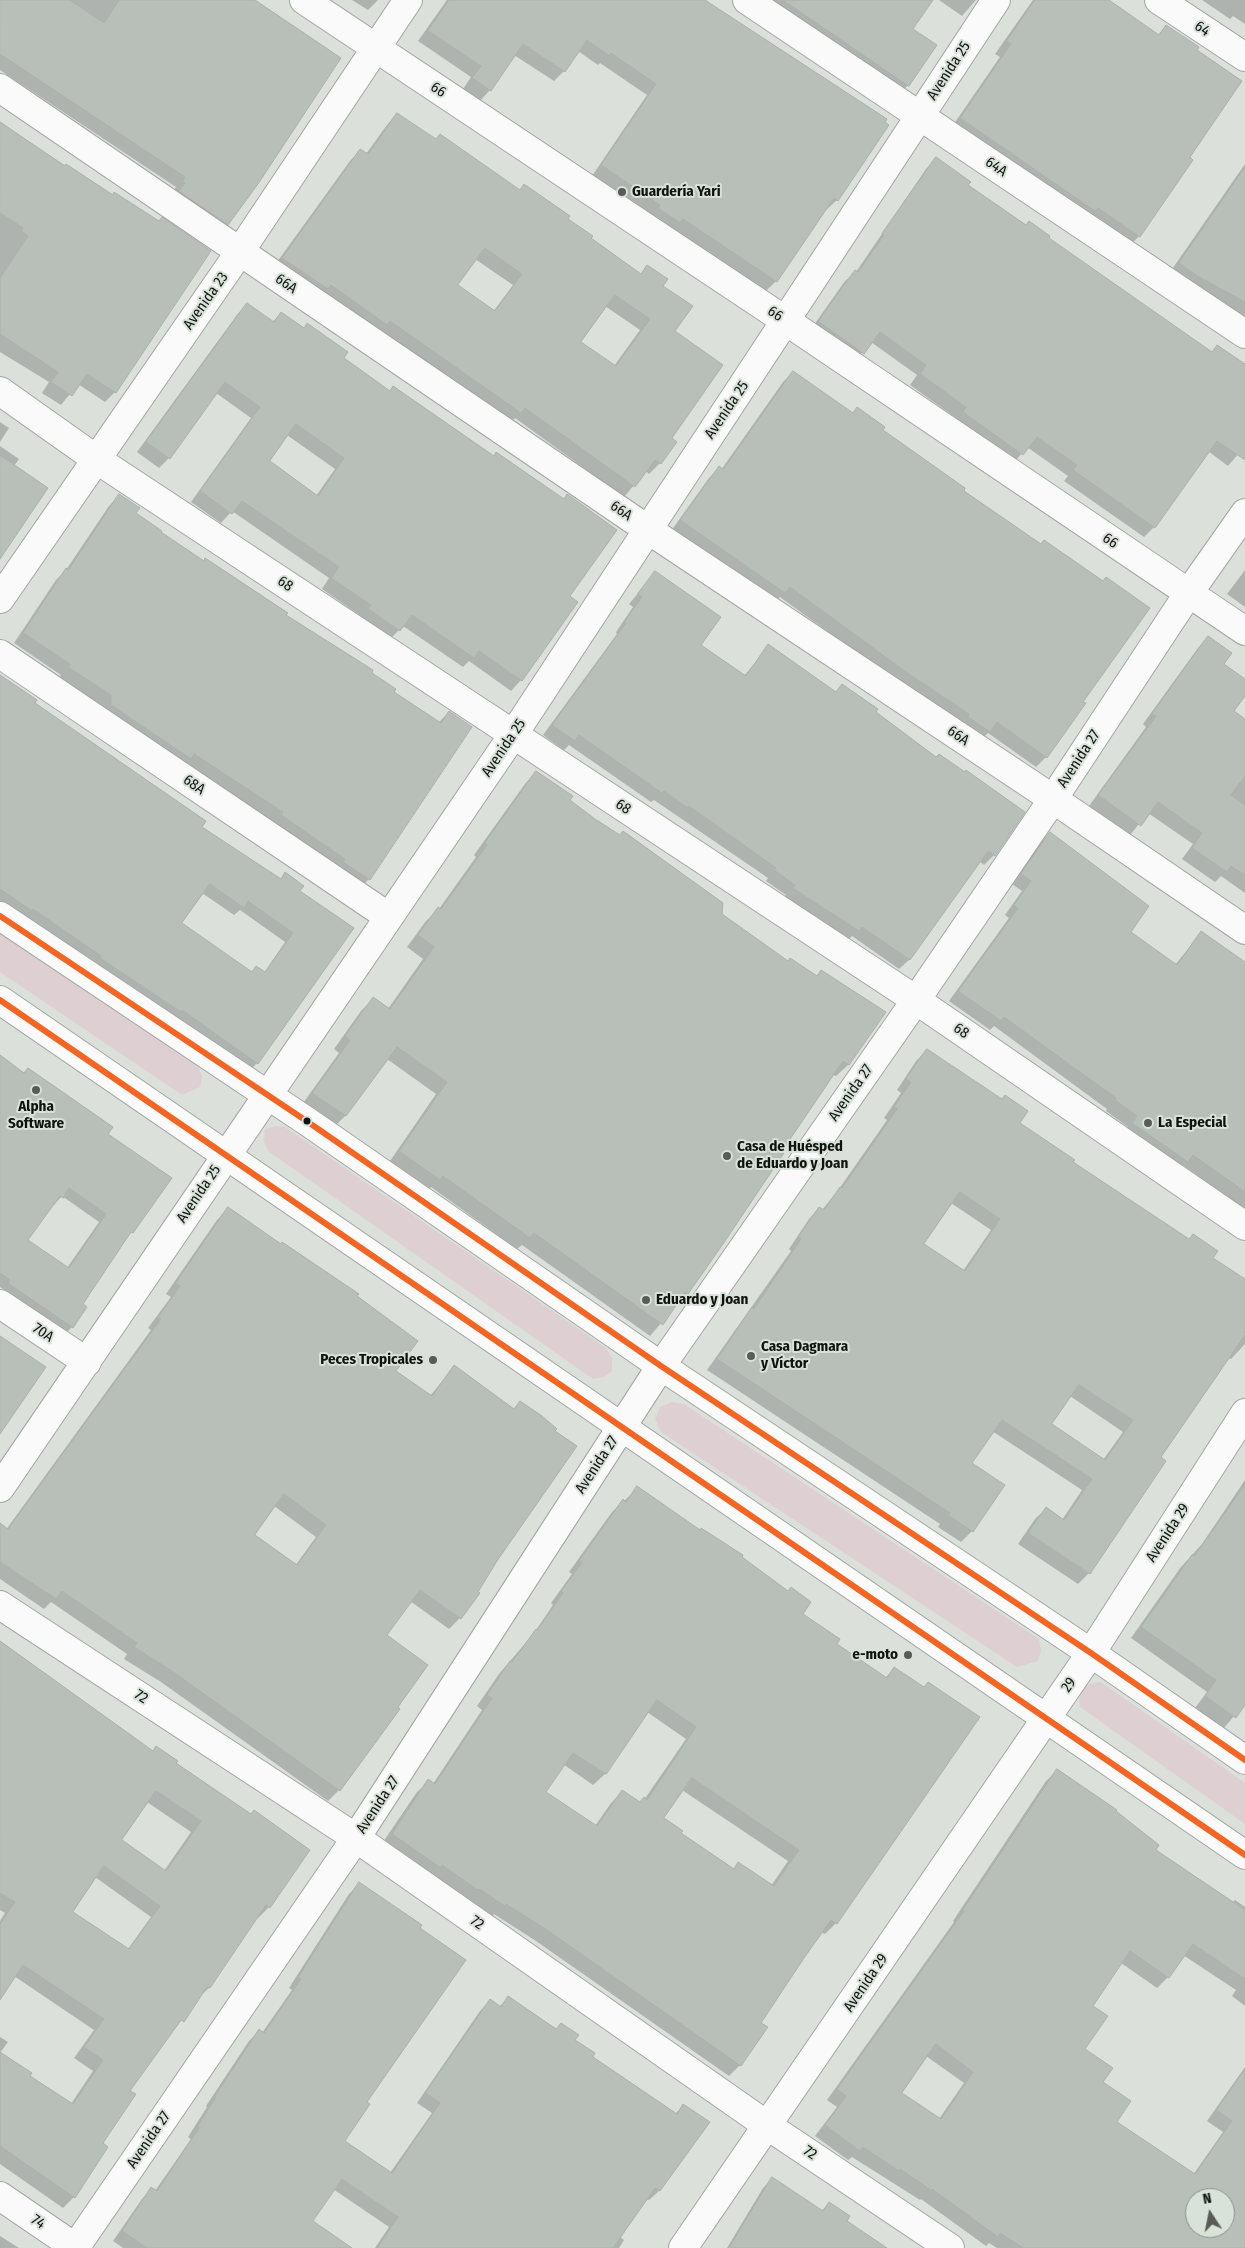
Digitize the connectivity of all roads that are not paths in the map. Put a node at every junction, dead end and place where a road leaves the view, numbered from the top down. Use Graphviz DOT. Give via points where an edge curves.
graph roads {
  1 [pos="304,0"];
  2 [pos="408,0"];
  3 [pos="747,0"];
  4 [pos="996,0"];
  5 [pos="1159,0"];
  6 [pos="375,49"];
  7 [pos="1245,58"];
  8 [pos="0,88"];
  9 [pos="921,116"];
  10 [pos="239,253"];
  11 [pos="786,322"];
  12 [pos="1245,334"];
  13 [pos="0,392"];
  14 [pos="96,458"];
  15 [pos="1245,513"];
  16 [pos="647,529"];
  17 [pos="1188,594"];
  18 [pos="0,599"];
  19 [pos="1245,631"];
  20 [pos="0,654"];
  21 [pos="513,735"];
  22 [pos="1053,798"];
  23 [pos="0,916"];
  24 [pos="389,916"];
  25 [pos="1245,930"];
  26 [pos="0,1000"];
  27 [pos="916,1000"];
  28 [pos="268,1096"];
  29 [pos="226,1154"];
  30 [pos="1245,1226"];
  31 [pos="0,1304"];
  32 [pos="87,1362"];
  33 [pos="661,1366"];
  34 [pos="1245,1414"];
  35 [pos="622,1427"];
  36 [pos="0,1488"];
  37 [pos="0,1604"];
  38 [pos="1091,1653"];
  39 [pos="1047,1717"];
  40 [pos="1245,1760"];
  41 [pos="356,1838"];
  42 [pos="1245,1855"];
  43 [pos="768,2126"];
  44 [pos="0,2196"];
  45 [pos="75,2248"];
  46 [pos="683,2248"];
  47 [pos="950,2248"];
  1 -- 6 [label="street, 66"];
  2 -- 6 [label="street, Avenida 23"];
  3 -- 9 [label="street, 64A"];
  4 -- 9 [label="street, Avenida 25"];
  5 -- 7 [label="street, 64"];
  6 -- 10 [label="street, Avenida 23"];
  6 -- 11 [label="street, 66"];
  8 -- 10 [label="street, 66A"];
  9 -- 11 [label="street, Avenida 25"];
  9 -- 12 [label="street, 64A"];
  10 -- 14 [label="street, Avenida 23"];
  10 -- 16 [label="street, 66A"];
  11 -- 16 [label="street, Avenida 25"];
  11 -- 17 [label="street, 66"];
  13 -- 14 [label="street, 68"];
  14 -- 18 [label="street, Avenida 23"];
  14 -- 21 [label="street, 68"];
  15 -- 17 [label="street, Avenida 27"];
  16 -- 21 [label="street, Avenida 25"];
  16 -- 22 [label="street, 66A"];
  17 -- 19 [label="street, 66"];
  17 -- 22 [label="street, Avenida 27"];
  20 -- 24 [label="street, 68A"];
  21 -- 24 [label="street, Avenida 25"];
  21 -- 27 [label="street, 68"];
  22 -- 25 [label="street, 66A"];
  22 -- 27 [label="street, Avenida 27"];
  23 -- 28 [label="street"];
  24 -- 28 [label="street, Avenida 25"];
  26 -- 29 [label="street"];
  27 -- 30 [label="street, 68"];
  27 -- 33 [label="street, Avenida 27"];
  28 -- 29 [label="street, Avenida 25"];
  28 -- 33 [label="street"];
  29 -- 32 [label="street, Avenida 25"];
  29 -- 35 [label="street"];
  31 -- 32 [label="street, 70A"];
  32 -- 36 [label="street, Avenida 25"];
  33 -- 35 [label="street, Avenida 27"];
  33 -- 38 [label="street"];
  34 -- 38 [label="street, Avenida 29"];
  35 -- 39 [label="street"];
  35 -- 41 [label="street, Avenida 27"];
  37 -- 41 [label="street, 72"];
  38 -- 39 [label="street, 29"];
  38 -- 40 [label="street"];
  39 -- 42 [label="street"];
  39 -- 43 [label="street, Avenida 29"];
  41 -- 43 [label="street, 72"];
  41 -- 45 [label="street, Avenida 27"];
  43 -- 46 [label="street, Avenida 29"];
  43 -- 47 [label="street, 72"];
  44 -- 45 [label="street, 74"];
}
